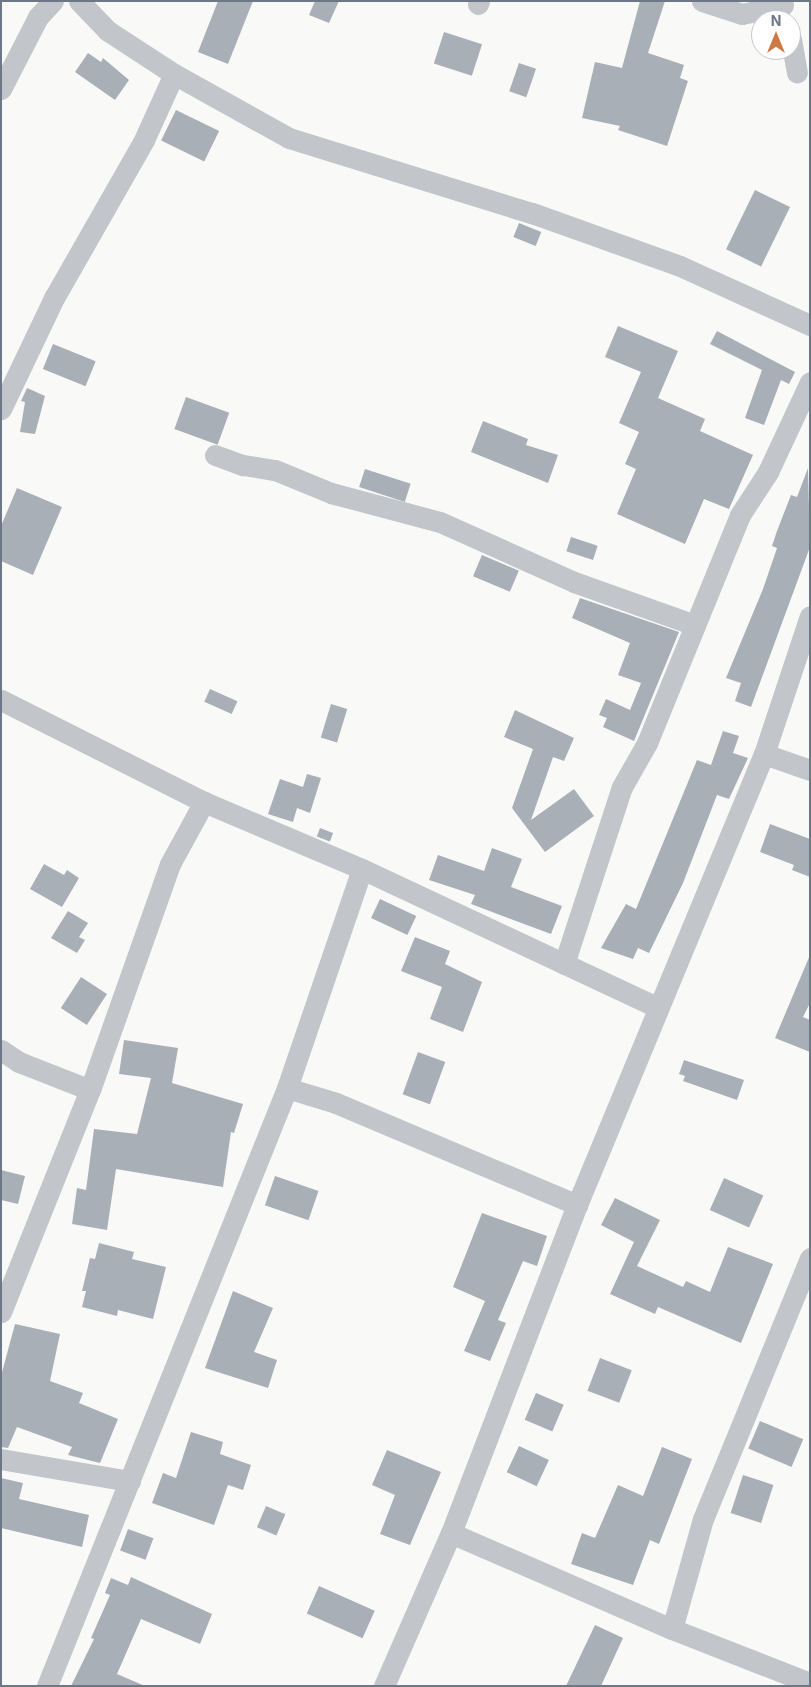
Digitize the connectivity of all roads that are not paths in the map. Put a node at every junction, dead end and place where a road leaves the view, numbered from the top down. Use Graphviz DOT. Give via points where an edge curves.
graph roads {
  1 [pos="53,1"];
  2 [pos="80,1"];
  3 [pos="702,1"];
  4 [pos="784,9"];
  5 [pos="795,60"];
  6 [pos="797,72"];
  7 [pos="174,74"];
  8 [pos="1,90"];
  9 [pos="810,325"];
  10 [pos="810,382"];
  11 [pos="1,408"];
  12 [pos="215,454"];
  13 [pos="810,616"];
  14 [pos="694,625"];
  15 [pos="1,700"];
  16 [pos="764,754"];
  17 [pos="810,770"];
  18 [pos="204,802"];
  19 [pos="362,870"];
  20 [pos="564,964"];
  21 [pos="657,1007"];
  22 [pos="1,1050"];
  23 [pos="287,1088"];
  24 [pos="90,1090"];
  25 [pos="577,1205"];
  26 [pos="810,1258"];
  27 [pos="1,1312"];
  28 [pos="1,1460"];
  29 [pos="130,1481"];
  30 [pos="452,1533"];
  31 [pos="672,1629"];
  32 [pos="810,1683"];
  33 [pos="47,1686"];
  34 [pos="384,1686"];
  1 -- 8 [label="street" via="38,17"];
  2 -- 7 [label="street" via="108,31"];
  3 -- 4 [label="street" via="742,14"];
  5 -- 6 [label="street"];
  7 -- 9 [label="street" via="289,138 532,212 680,266"];
  7 -- 11 [label="street" via="140,147 54,298"];
  10 -- 14 [label="street" via="768,472 740,515"];
  12 -- 14 [label="street" via="243,465 275,470 331,494 440,522 574,582"];
  13 -- 16 [label="street"];
  14 -- 20 [label="street" via="647,743 612,813"];
  15 -- 18 [label="street"];
  16 -- 17 [label="street"];
  16 -- 21 [label="street"];
  18 -- 19 [label="street"];
  18 -- 24 [label="street" via="170,864"];
  19 -- 20 [label="street"];
  19 -- 23 [label="street"];
  20 -- 21 [label="street"];
  21 -- 25 [label="street"];
  22 -- 24 [label="street" via="19,1062"];
  23 -- 25 [label="street" via="336,1103"];
  23 -- 29 [label="street"];
  24 -- 27 [label="street"];
  25 -- 30 [label="street"];
  26 -- 31 [label="street" via="702,1519"];
  28 -- 29 [label="street"];
  29 -- 33 [label="street"];
  30 -- 31 [label="street"];
  30 -- 34 [label="street"];
  31 -- 32 [label="street"];
}
